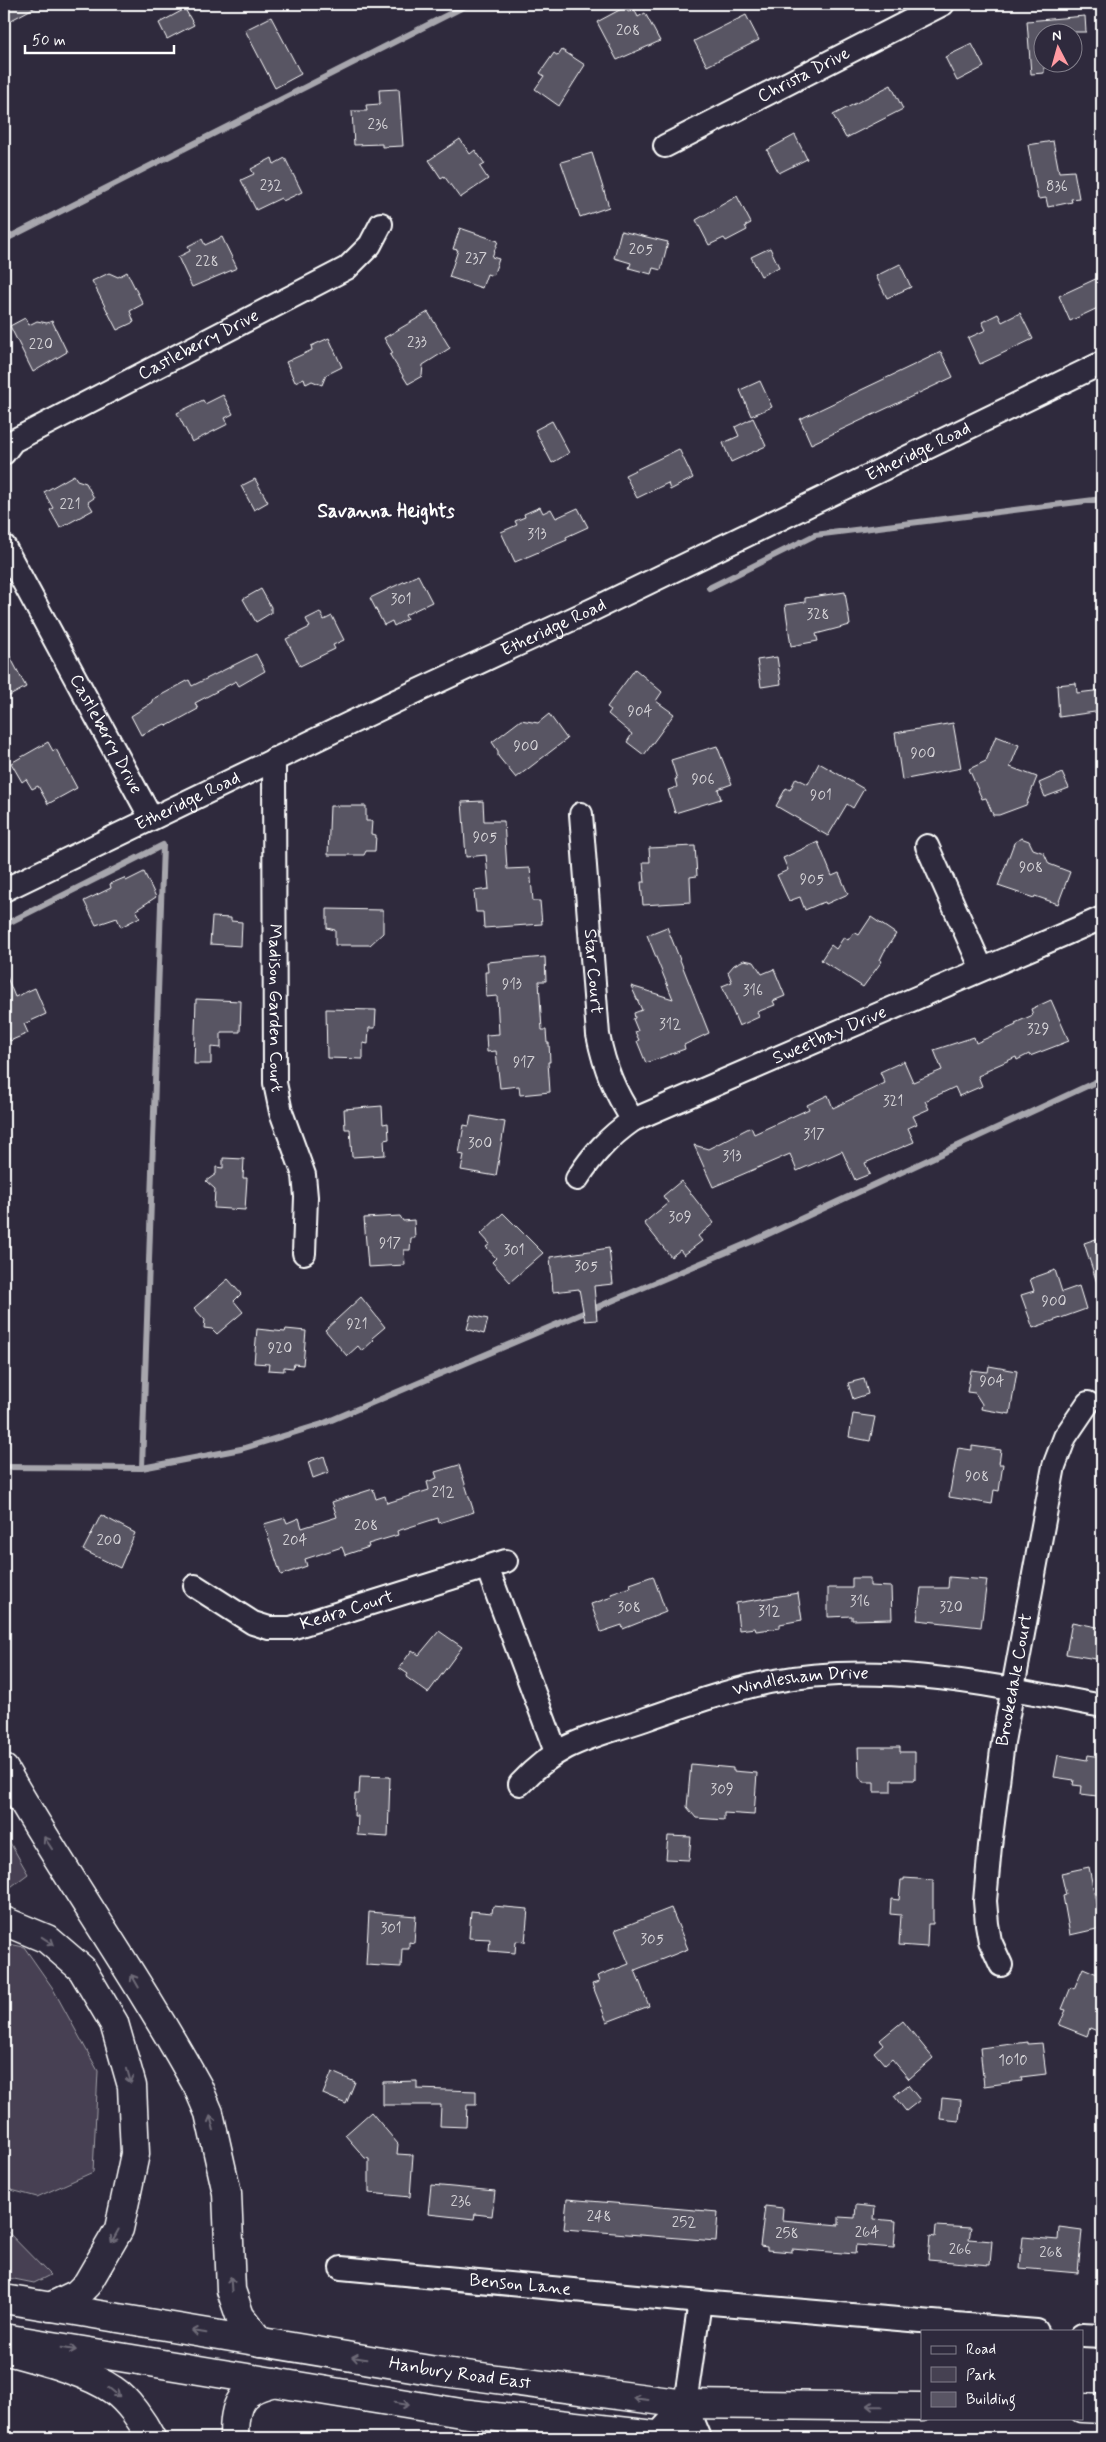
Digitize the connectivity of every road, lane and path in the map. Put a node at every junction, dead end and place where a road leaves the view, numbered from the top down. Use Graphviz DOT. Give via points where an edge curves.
graph roads {
  1 [pos="943,4"];
  2 [pos="665,146"];
  3 [pos="381,224"];
  4 [pos="1102,363"];
  5 [pos="4,453"];
  6 [pos="4,546"];
  7 [pos="274,759"];
  8 [pos="581,814"];
  9 [pos="151,818"];
  10 [pos="927,846"];
  11 [pos="4,890"];
  12 [pos="1102,918"];
  13 [pos="982,969"];
  14 [pos="633,1120"];
  15 [pos="577,1179"];
  16 [pos="304,1253"];
  17 [pos="1088,1403"];
  18 [pos="195,1586"];
  19 [pos="1014,1689"];
  20 [pos="1102,1706"];
  21 [pos="556,1752"];
  22 [pos="4,1769"];
  23 [pos="520,1784"];
  24 [pos="4,1921"];
  25 [pos="1000,1965"];
  26 [pos="341,2268"];
  27 [pos="4,2299"];
  28 [pos="700,2302"];
  29 [pos="50,2307"];
  30 [pos="1025,2330"];
  31 [pos="1084,2335"];
  32 [pos="1102,2336"];
  33 [pos="4,2338"];
  34 [pos="260,2342"];
  35 [pos="4,2350"];
  36 [pos="275,2382"];
  37 [pos="685,2404"];
  38 [pos="921,2407"];
  39 [pos="1084,2408"];
  40 [pos="1102,2409"];
  41 [pos="151,2438"];
  42 [pos="234,2438"];
  43 [pos="668,2438"];
  44 [pos="699,2438"];
  1 -- 2 [label="street, Christa Drive"];
  3 -- 5 [label="street, Castleberry Drive" via="370,245 347,268 13,441"];
  4 -- 7 [label="street, Etheridge Road" via="594,609"];
  6 -- 9 [label="street, Castleberry Drive"];
  7 -- 9 [label="street, Etheridge Road"];
  7 -- 16 [label="street, Madison Garden Court" via="275,1083 281,1112 304,1175"];
  8 -- 14 [label="street, Star Court" via="598,1035 604,1065 616,1094"];
  9 -- 11 [label="street, Etheridge Road"];
  10 -- 13 [label="street"];
  12 -- 13 [label="street, Sweetbay Drive"];
  13 -- 14 [label="street, Sweetbay Drive"];
  14 -- 15 [label="street, Sweetbay Drive" via="592,1155"];
  17 -- 19 [label="street, Brookedale Court" via="1065,1437 1054,1466"];
  18 -- 21 [label="street, Kedra Court" via="253,1623 269,1628 291,1628 497,1564"];
  19 -- 20 [label="street, Windlesham Drive"];
  19 -- 21 [label="street, Windlesham Drive" via="920,1675 815,1677 771,1682 710,1697 579,1740"];
  19 -- 25 [label="street, Brookedale Court" via="1003,1742 985,1900 990,1941"];
  21 -- 23 [label="street, Windlesham Drive" via="538,1764"];
  34 -- 22 [label="main road, one-way" via="240,2316 231,2290 227,2193 209,2112 198,2087 114,1944"];
  24 -- 29 [label="main road, one-way" via="47,1939 82,1968 114,2023 132,2086 136,2154 120,2229 88,2284 77,2294"];
  26 -- 28 [label="street, Benson Lane"];
  27 -- 29 [label="main road, Hanbury Road East"];
  28 -- 30 [label="street, Benson Lane"];
  28 -- 37 [label="street"];
  34 -- 29 [label="main road, Hanbury Road East, one-way"];
  31 -- 32 [label="street"];
  33 -- 36 [label="main road, Hanbury Road East, one-way"];
  37 -- 34 [label="main road, Hanbury Road East, one-way" via="483,2378"];
  35 -- 41 [label="main road, one-way" via="70,2370 114,2390"];
  36 -- 42 [label="main road" via="256,2387 241,2400 234,2423"];
  36 -- 43 [label="main road, Hanbury Road East, one-way" via="461,2413"];
  38 -- 37 [label="main road, Hanbury Road East, one-way"];
  37 -- 43 [label="street"];
  37 -- 44 [label="street"];
  39 -- 40 [label="main road"];
}
